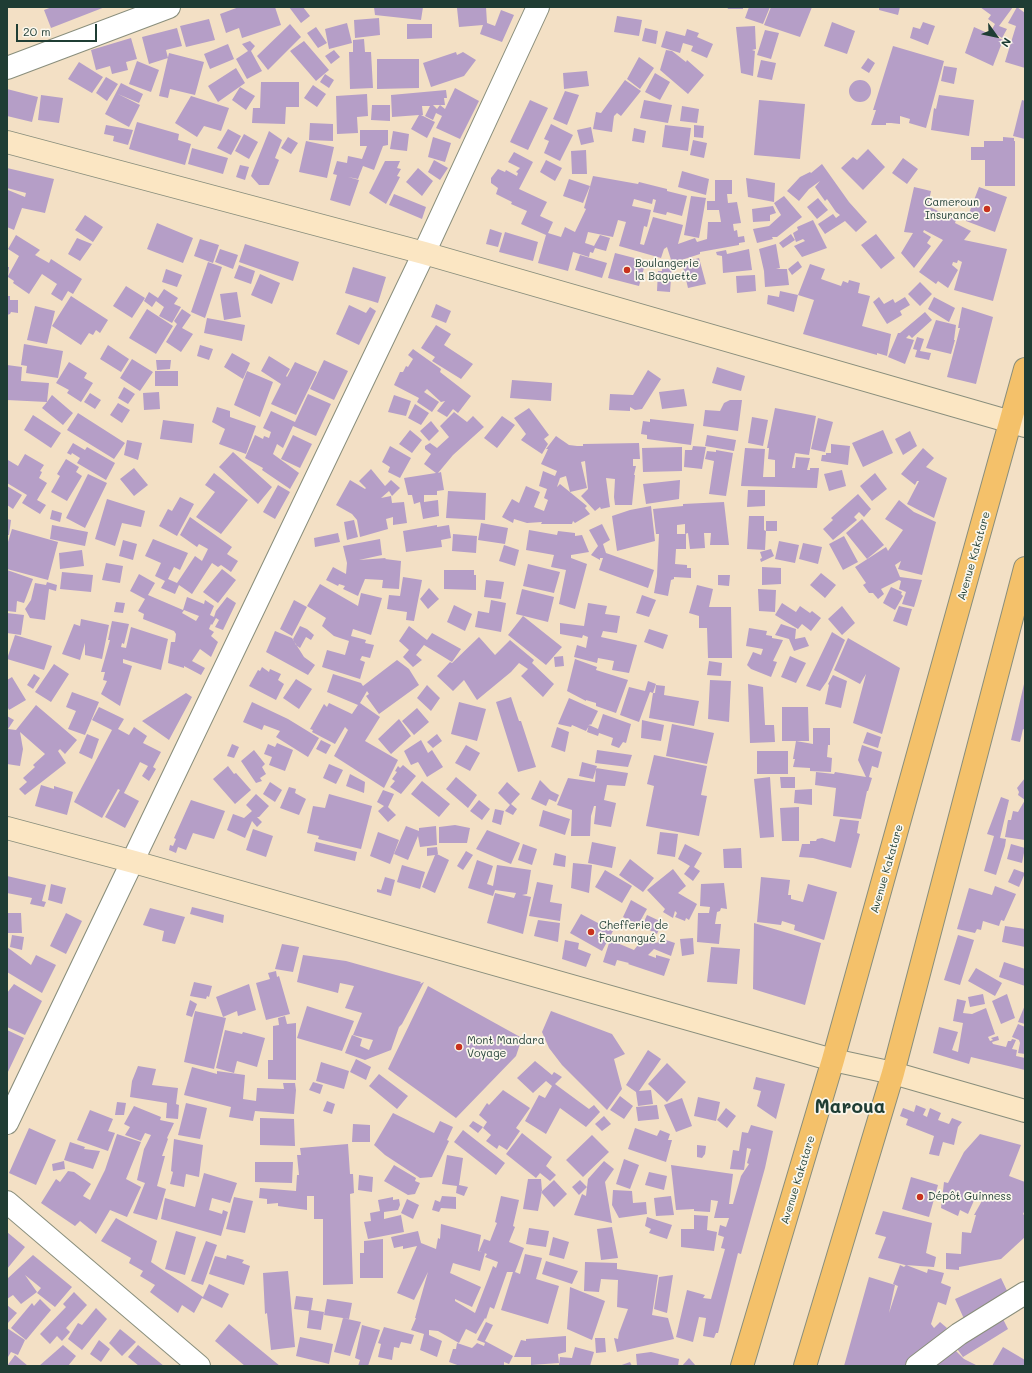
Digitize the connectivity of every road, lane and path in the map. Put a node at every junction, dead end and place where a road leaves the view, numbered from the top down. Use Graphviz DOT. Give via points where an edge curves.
graph roads {
  1 [pos="169,7"];
  2 [pos="538,7"];
  3 [pos="7,68"];
  4 [pos="7,142"];
  5 [pos="424,253"];
  6 [pos="1025,369"];
  7 [pos="1018,425"];
  8 [pos="1025,568"];
  9 [pos="7,828"];
  10 [pos="134,862"];
  11 [pos="834,1060"];
  12 [pos="893,1073"];
  13 [pos="1025,1111"];
  14 [pos="7,1123"];
  15 [pos="7,1202"];
  16 [pos="1025,1293"];
  17 [pos="199,1366"];
  18 [pos="742,1366"];
  19 [pos="805,1366"];
  20 [pos="917,1366"];
  1 -- 3 [label="street"];
  2 -- 5 [label="street"];
  4 -- 5 [label="main road"];
  5 -- 7 [label="main road"];
  5 -- 10 [label="street"];
  6 -- 7 [label="main road, Avenue Kakatare"];
  7 -- 11 [label="main road, Avenue Kakatare"];
  8 -- 12 [label="main road"];
  9 -- 10 [label="main road"];
  10 -- 11 [label="main road"];
  10 -- 14 [label="street"];
  11 -- 12 [label="main road"];
  11 -- 18 [label="main road, Avenue Kakatare"];
  12 -- 13 [label="main road"];
  12 -- 19 [label="main road"];
  15 -- 17 [label="street"];
  16 -- 20 [label="street" via="959,1334"];
}
